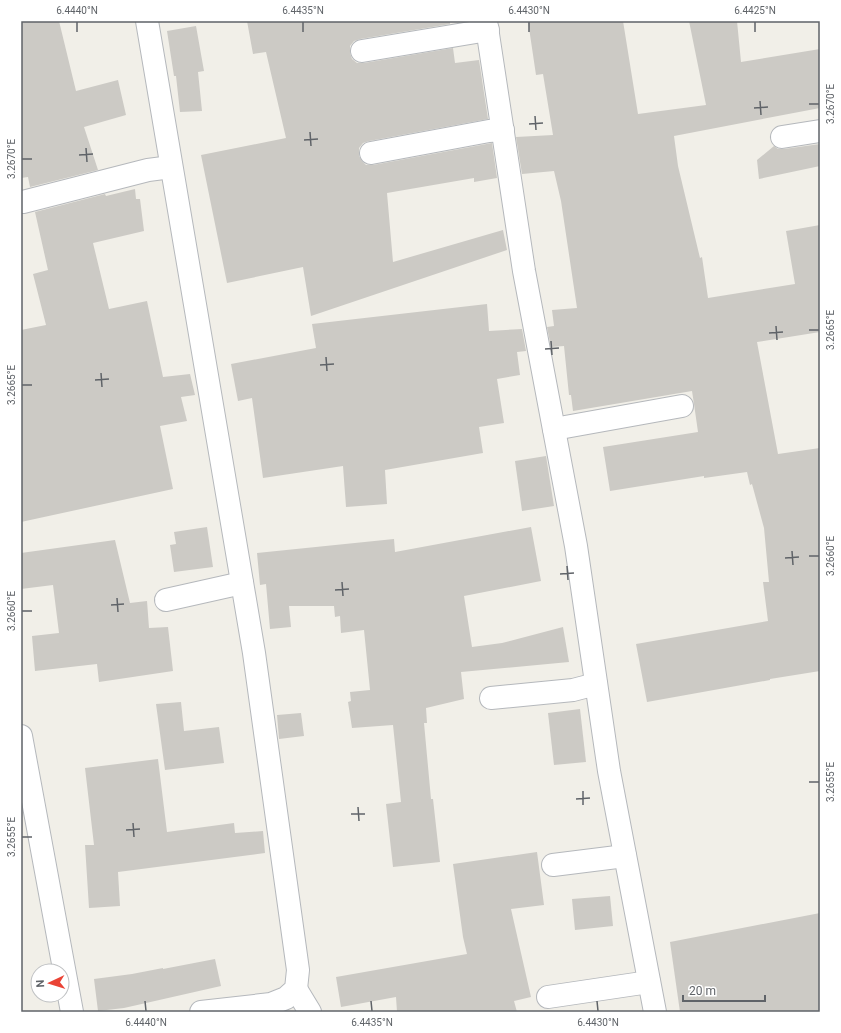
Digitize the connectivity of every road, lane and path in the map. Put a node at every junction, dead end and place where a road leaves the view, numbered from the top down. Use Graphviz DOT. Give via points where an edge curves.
graph roads {
  1 [pos="147,21"];
  2 [pos="487,25"];
  3 [pos="362,51"];
  4 [pos="503,130"];
  5 [pos="820,131"];
  6 [pos="782,137"];
  7 [pos="371,153"];
  8 [pos="171,167"];
  9 [pos="23,202"];
  10 [pos="682,406"];
  11 [pos="554,429"];
  12 [pos="242,583"];
  13 [pos="166,600"];
  14 [pos="596,684"];
  15 [pos="490,698"];
  16 [pos="21,736"];
  17 [pos="625,856"];
  18 [pos="553,865"];
  19 [pos="649,982"];
  20 [pos="296,989"];
  21 [pos="548,997"];
  22 [pos="72,1012"];
  23 [pos="202,1012"];
  24 [pos="310,1012"];
  25 [pos="655,1012"];
  1 -- 8 [label="street"];
  2 -- 3 [label="street"];
  2 -- 4 [label="street"];
  4 -- 7 [label="street"];
  4 -- 11 [label="street" via="524,271"];
  5 -- 6 [label="street"];
  8 -- 9 [label="street" via="148,170"];
  8 -- 12 [label="street"];
  10 -- 11 [label="street"];
  11 -- 14 [label="street" via="576,546"];
  12 -- 13 [label="street"];
  12 -- 20 [label="street" via="298,970"];
  14 -- 15 [label="street" via="573,690"];
  14 -- 17 [label="street"];
  16 -- 22 [label="street"];
  17 -- 18 [label="street"];
  17 -- 19 [label="street"];
  19 -- 21 [label="street"];
  19 -- 25 [label="street"];
  20 -- 23 [label="street" via="286,998 271,1004"];
  20 -- 24 [label="street"];
}
